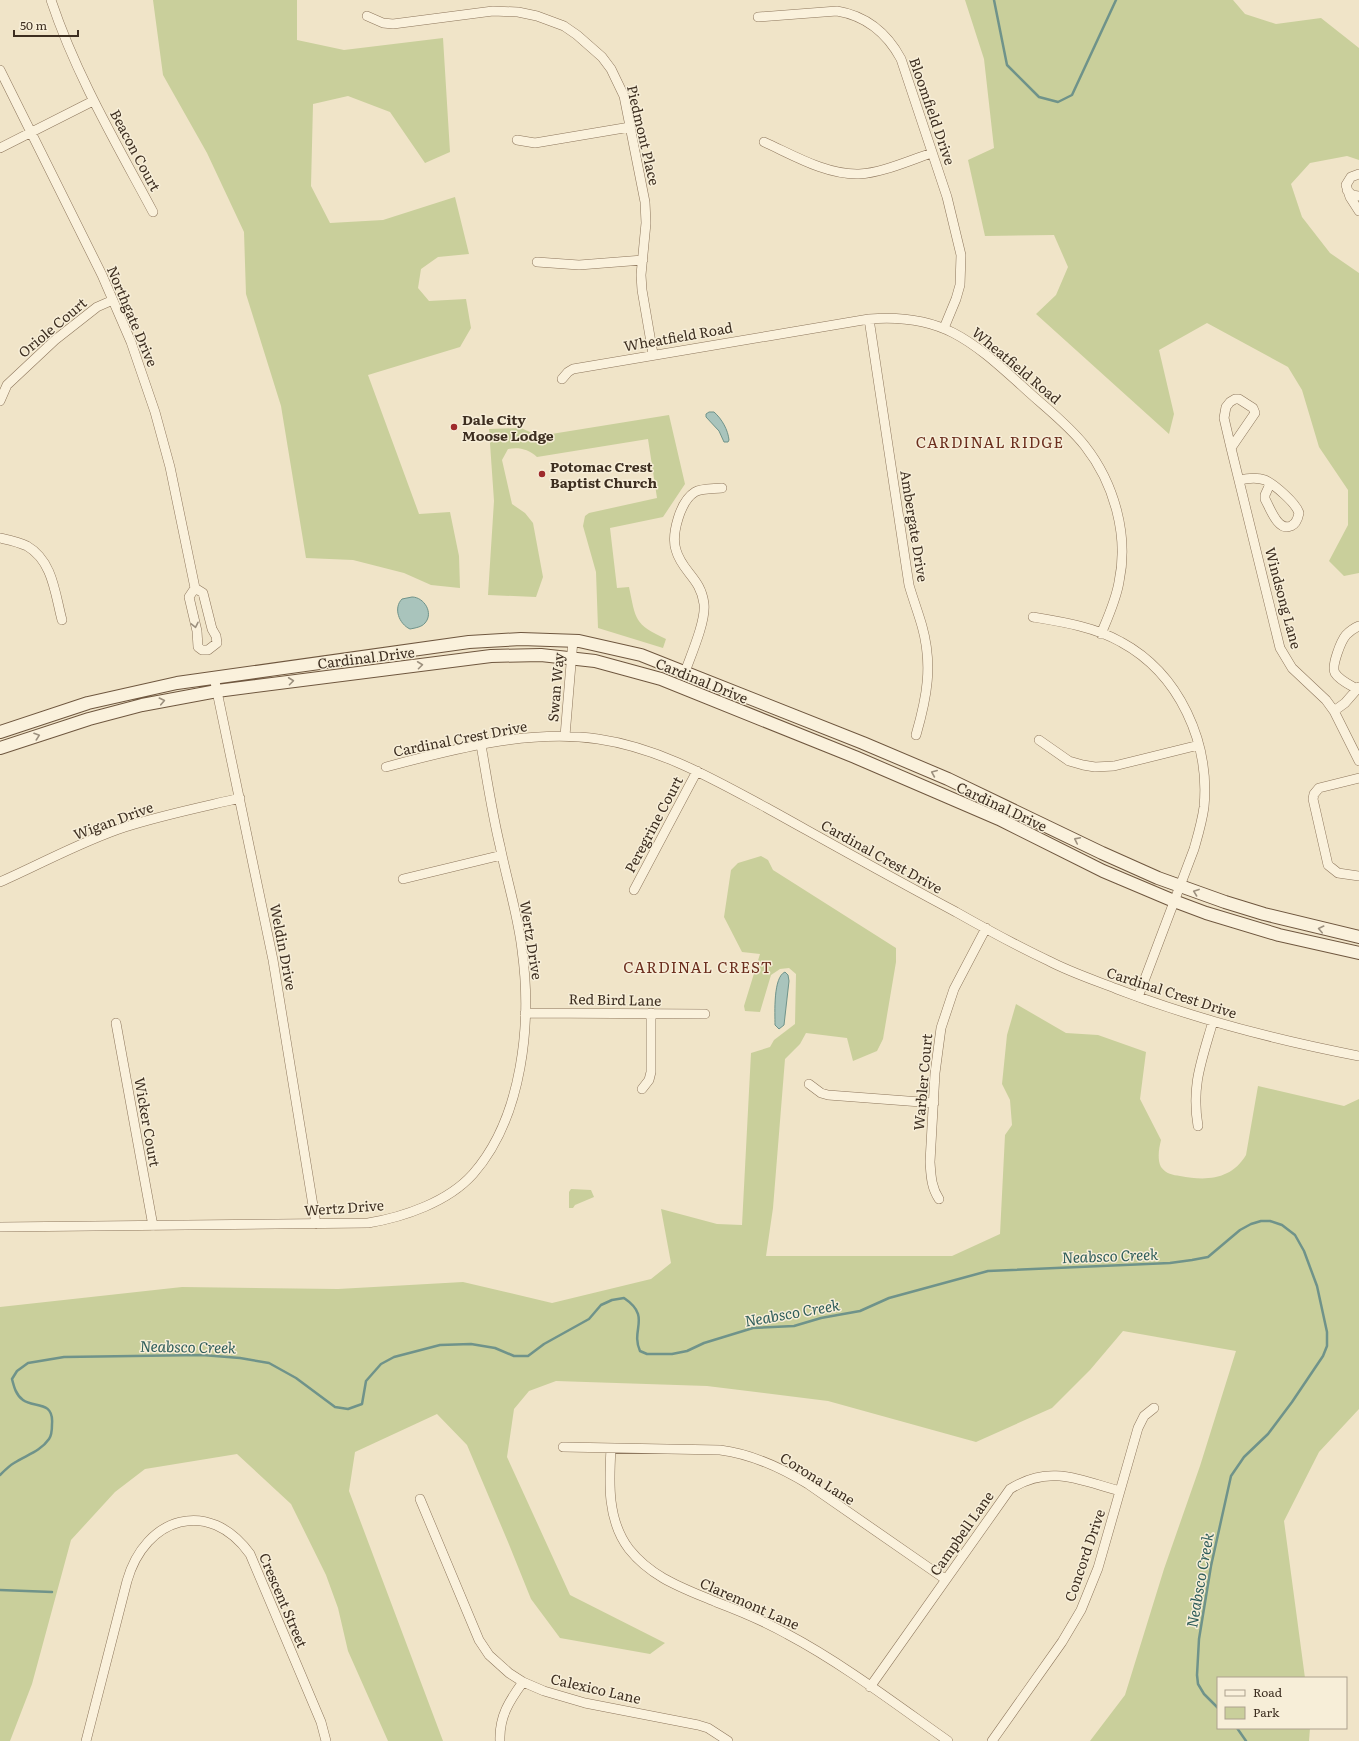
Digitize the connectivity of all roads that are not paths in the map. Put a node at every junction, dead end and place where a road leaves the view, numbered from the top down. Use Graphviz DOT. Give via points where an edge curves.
graph roads {
  1 [pos="51,0"];
  2 [pos="367,16"];
  3 [pos="758,17"];
  4 [pos="0,70"];
  5 [pos="93,101"];
  6 [pos="630,127"];
  7 [pos="30,133"];
  8 [pos="517,140"];
  9 [pos="764,142"];
  10 [pos="0,148"];
  11 [pos="932,153"];
  12 [pos="1359,174"];
  13 [pos="1347,190"];
  14 [pos="1359,196"];
  15 [pos="153,212"];
  16 [pos="1359,212"];
  17 [pos="643,260"];
  18 [pos="537,262"];
  19 [pos="114,300"];
  20 [pos="869,319"];
  21 [pos="944,328"];
  22 [pos="653,354"];
  23 [pos="562,379"];
  24 [pos="0,401"];
  25 [pos="1231,448"];
  26 [pos="1239,480"];
  27 [pos="1270,484"];
  28 [pos="722,488"];
  29 [pos="0,538"];
  30 [pos="195,588"];
  31 [pos="1033,617"];
  32 [pos="62,620"];
  33 [pos="1359,626"];
  34 [pos="1101,634"];
  35 [pos="573,640"];
  36 [pos="572,657"];
  37 [pos="685,672"];
  38 [pos="214,677"];
  39 [pos="1358,688"];
  40 [pos="217,692"];
  41 [pos="1334,711"];
  42 [pos="0,732"];
  43 [pos="916,735"];
  44 [pos="565,736"];
  45 [pos="1039,740"];
  46 [pos="481,745"];
  47 [pos="1199,745"];
  48 [pos="0,748"];
  49 [pos="1358,758"];
  50 [pos="386,767"];
  51 [pos="697,770"];
  52 [pos="1359,778"];
  53 [pos="240,798"];
  54 [pos="502,855"];
  55 [pos="1359,876"];
  56 [pos="403,879"];
  57 [pos="0,882"];
  58 [pos="1180,886"];
  59 [pos="634,890"];
  60 [pos="1174,901"];
  61 [pos="986,928"];
  62 [pos="1359,937"];
  63 [pos="1359,953"];
  64 [pos="1138,997"];
  65 [pos="525,1013"];
  66 [pos="651,1013"];
  67 [pos="705,1014"];
  68 [pos="116,1022"];
  69 [pos="1213,1022"];
  70 [pos="1359,1056"];
  71 [pos="809,1084"];
  72 [pos="642,1089"];
  73 [pos="934,1103"];
  74 [pos="1198,1126"];
  75 [pos="938,1199"];
  76 [pos="316,1224"];
  77 [pos="153,1226"];
  78 [pos="0,1227"];
  79 [pos="1154,1408"];
  80 [pos="563,1447"];
  81 [pos="611,1448"];
  82 [pos="1120,1491"];
  83 [pos="420,1499"];
  84 [pos="945,1580"];
  85 [pos="523,1682"];
  86 [pos="870,1687"];
  87 [pos="86,1741"];
  88 [pos="326,1741"];
  89 [pos="500,1741"];
  90 [pos="728,1741"];
  91 [pos="948,1741"];
  92 [pos="992,1741"];
  1 -- 5 [label="street, Beacon Court" via="70,51"];
  2 -- 6 [label="street, Piedmont Place" via="393,24 502,11 552,21 582,38 611,69 624,96"];
  3 -- 11 [label="street, Bloomfield Drive" via="837,11 859,17 880,30 901,59"];
  4 -- 7 [label="street, Northgate Drive"];
  5 -- 7 [label="street, Beacon Court"];
  5 -- 15 [label="street, Beacon Court"];
  6 -- 8 [label="street" via="535,143"];
  6 -- 17 [label="street, Piedmont Place" via="645,202"];
  7 -- 10 [label="street, Beacon Court"];
  7 -- 19 [label="street, Northgate Drive"];
  9 -- 11 [label="street" via="821,167 846,174 872,172"];
  11 -- 21 [label="street, Bloomfield Drive" via="947,197 961,255 960,285"];
  12 -- 13 [label="street" via="1347,181"];
  13 -- 14 [label="street" via="1352,195"];
  13 -- 16 [label="street"];
  17 -- 18 [label="street" via="579,265"];
  17 -- 22 [label="street, Piedmont Place" via="642,290"];
  19 -- 24 [label="street, Oriole Court" via="97,307 55,340 7,385"];
  19 -- 30 [label="street, Northgate Drive" via="155,412 176,489"];
  20 -- 21 [label="street, Wheatfield Road" via="911,320"];
  20 -- 22 [label="street, Wheatfield Road"];
  20 -- 43 [label="street, Ambergate Drive" via="909,585 922,626 927,661 925,704"];
  21 -- 34 [label="street, Wheatfield Road" via="990,358 1072,432 1106,478 1117,511 1121,566 1115,600"];
  22 -- 23 [label="street, Wheatfield Road" via="573,369"];
  25 -- 25 [label="street, Windsong Lane" via="1224,413 1230,402 1239,399 1253,408 1255,413"];
  25 -- 26 [label="street, Windsong Lane"];
  26 -- 27 [label="street" via="1257,478"];
  26 -- 41 [label="street, Windsong Lane" via="1280,648 1292,668"];
  27 -- 27 [label="street" via="1297,508 1298,519 1291,526 1280,524 1265,499"];
  28 -- 37 [label="street" via="694,493 679,514 674,540 676,551 699,586 704,606 702,621"];
  29 -- 32 [label="street" via="27,546 42,559 51,576"];
  30 -- 30 [label="street, Northgate Drive, one-way" via="189,597 196,640 198,647 208,650 217,643 216,636 204,593"];
  31 -- 34 [label="street"];
  33 -- 39 [label="street" via="1346,635 1333,665 1338,678"];
  34 -- 47 [label="street" via="1137,652 1164,678 1185,709"];
  35 -- 36 [label="street, Swan Way"];
  35 -- 37 [label="main road, Cardinal Drive" via="641,655"];
  35 -- 38 [label="main road, Cardinal Drive" via="469,642"];
  40 -- 36 [label="main road, Cardinal Drive, one-way" via="491,656 523,654"];
  36 -- 44 [label="street, Swan Way"];
  36 -- 60 [label="main road, Cardinal Drive" via="614,665 661,679 855,757"];
  58 -- 37 [label="main road, Cardinal Drive, one-way" via="1102,853 948,779"];
  38 -- 40 [label="street, Weldin Drive"];
  38 -- 42 [label="main road, Cardinal Drive" via="141,690 88,703"];
  39 -- 41 [label="street"];
  48 -- 40 [label="main road, Cardinal Drive, one-way" via="142,705"];
  40 -- 53 [label="street, Weldin Drive"];
  41 -- 49 [label="street, Windsong Lane"];
  44 -- 46 [label="street, Cardinal Crest Drive"];
  44 -- 51 [label="street, Cardinal Crest Drive" via="625,744"];
  45 -- 47 [label="street" via="1069,761 1095,767 1114,766"];
  46 -- 50 [label="street, Cardinal Crest Drive"];
  46 -- 54 [label="street, Wertz Drive"];
  47 -- 58 [label="street" via="1204,773 1204,808 1194,849"];
  51 -- 59 [label="street, Peregrine Court"];
  51 -- 61 [label="street, Cardinal Crest Drive"];
  52 -- 55 [label="street" via="1319,788 1313,799 1328,865 1338,873"];
  53 -- 57 [label="street, Wigan Drive" via="124,827"];
  53 -- 76 [label="street, Weldin Drive" via="274,960"];
  54 -- 56 [label="street"];
  54 -- 65 [label="street, Wertz Drive" via="519,929 525,977"];
  58 -- 60 [label="street"];
  62 -- 58 [label="main road, Cardinal Drive, one-way" via="1264,914"];
  60 -- 63 [label="main road, Cardinal Drive" via="1280,935"];
  60 -- 64 [label="street"];
  61 -- 64 [label="street, Cardinal Crest Drive" via="1050,962"];
  61 -- 73 [label="street, Warbler Court" via="954,989 946,1010 937,1050"];
  64 -- 69 [label="street, Cardinal Crest Drive"];
  65 -- 66 [label="street, Red Bird Lane"];
  65 -- 76 [label="street, Wertz Drive" via="519,1072 508,1113 489,1150 472,1175 438,1200 402,1215 368,1223"];
  66 -- 67 [label="street, Red Bird Lane"];
  66 -- 72 [label="street" via="651,1072"];
  68 -- 77 [label="street, Wicker Court"];
  69 -- 70 [label="street, Cardinal Crest Drive"];
  69 -- 74 [label="street" via="1197,1079 1195,1096"];
  71 -- 73 [label="street" via="828,1096"];
  73 -- 75 [label="street, Warbler Court" via="930,1162 931,1180"];
  76 -- 77 [label="street, Wertz Drive"];
  77 -- 78 [label="street, Wertz Drive"];
  79 -- 82 [label="street, Concord Drive" via="1144,1416 1138,1428"];
  80 -- 81 [label="street, Corona Lane"];
  81 -- 84 [label="street, Corona Lane" via="720,1450 762,1461 808,1484"];
  81 -- 86 [label="street, Claremont Lane" via="611,1505 614,1519 628,1548 646,1568 671,1584 742,1612 787,1634 815,1649"];
  82 -- 84 [label="street, Campbell Lane" via="1058,1475 1040,1476 1017,1485 1007,1493"];
  82 -- 92 [label="street, Concord Drive" via="1098,1568 1081,1610 1062,1642"];
  83 -- 85 [label="street, Calexico Lane" via="479,1640 498,1663"];
  84 -- 86 [label="street, Campbell Lane"];
  85 -- 89 [label="street" via="504,1710"];
  85 -- 90 [label="street, Calexico Lane" via="572,1700 698,1725"];
  86 -- 91 [label="street, Claremont Lane"];
  87 -- 88 [label="street, Crescent Street" via="127,1581 135,1559 149,1539 161,1530 176,1523 197,1521 227,1531 250,1554 321,1722"];
}
